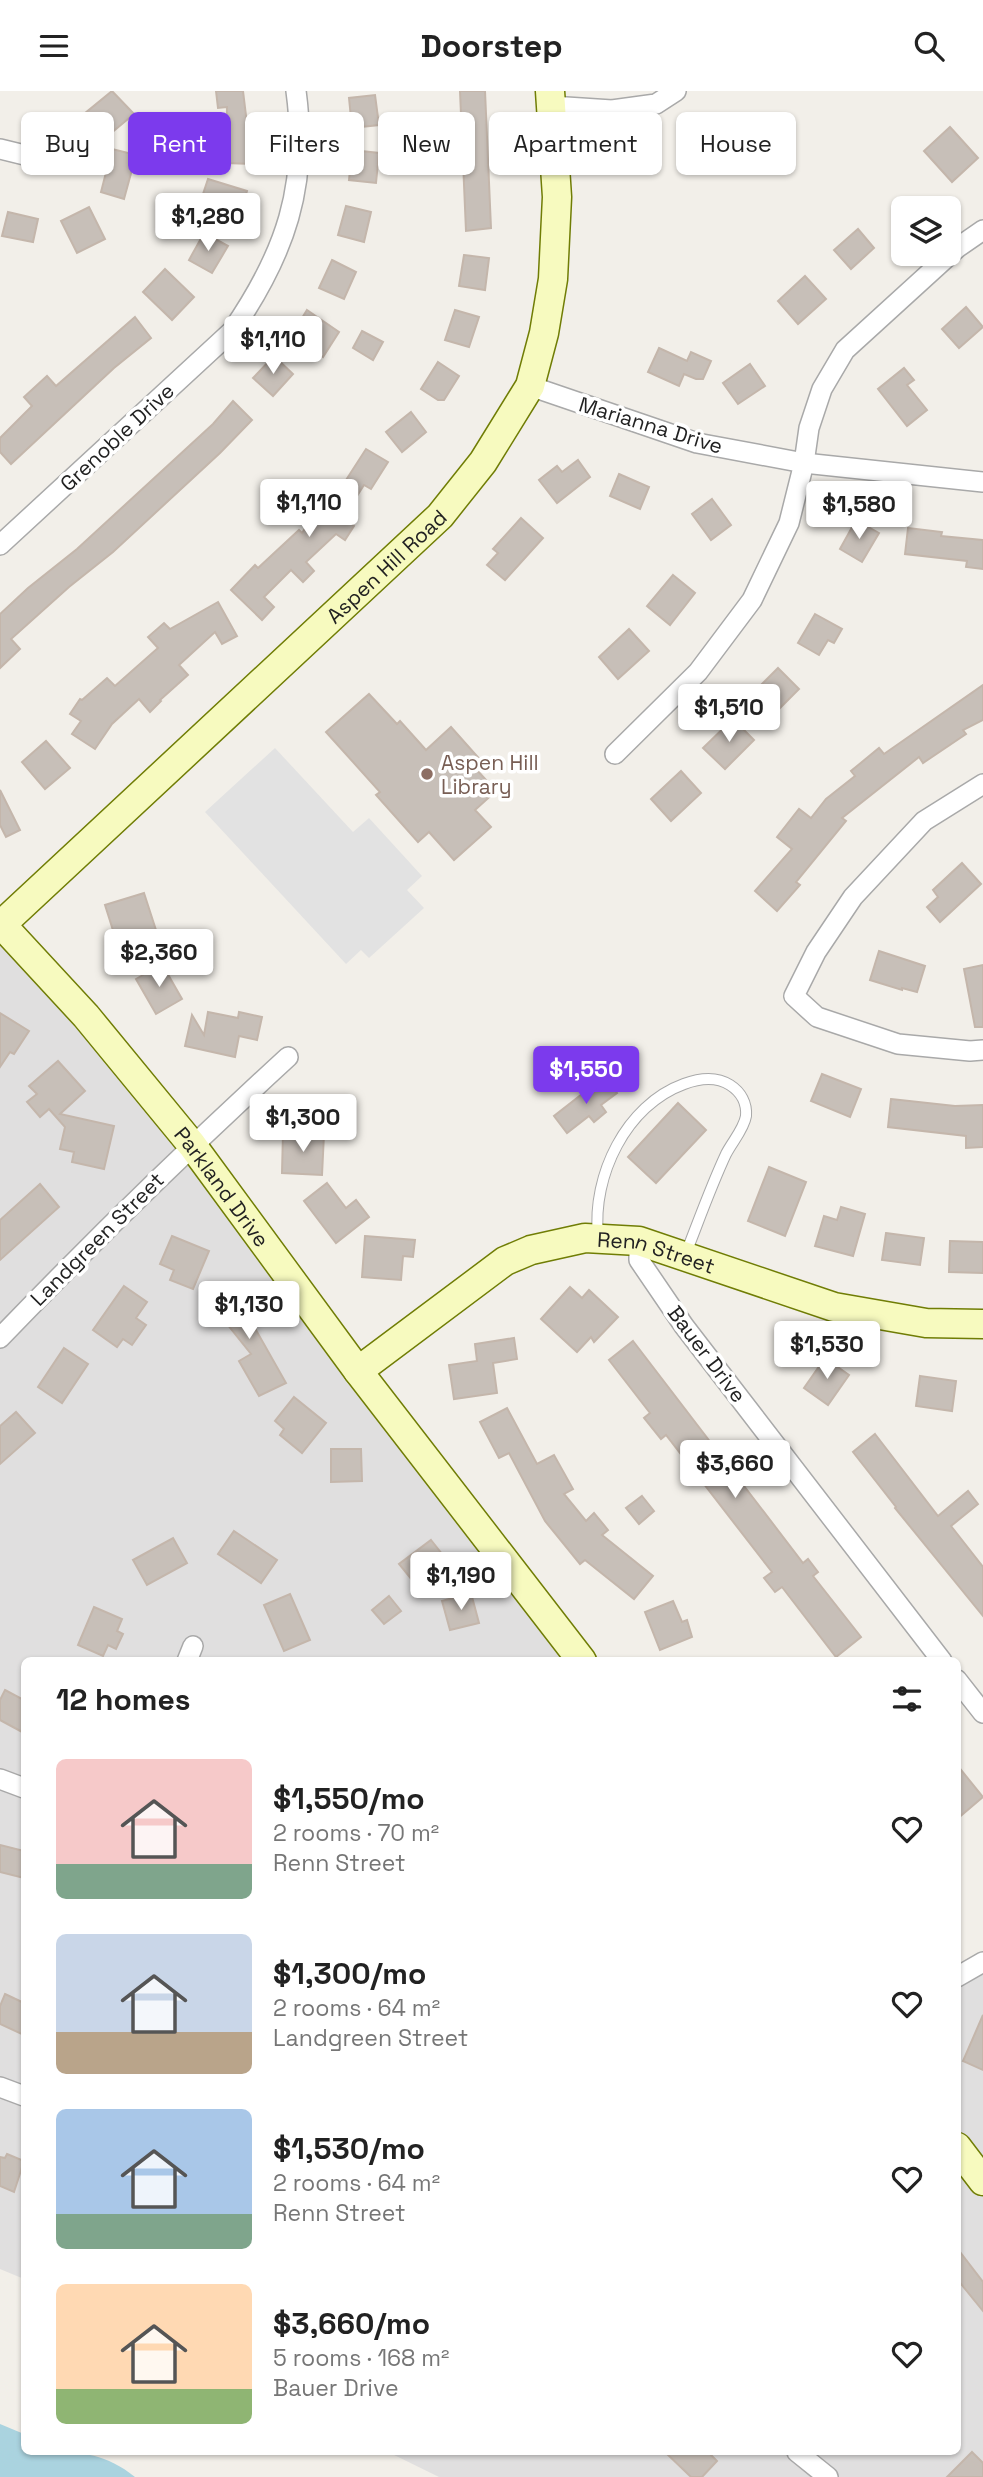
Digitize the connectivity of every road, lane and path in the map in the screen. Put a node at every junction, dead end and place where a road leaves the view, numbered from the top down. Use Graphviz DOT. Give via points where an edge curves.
graph roads {
  1 [pos="296,91"];
  2 [pos="676,91"];
  3 [pos="551,98"];
  4 [pos="0,149"];
  5 [pos="21,154"];
  6 [pos="983,230"];
  7 [pos="530,386"];
  8 [pos="804,463"];
  9 [pos="983,482"];
  10 [pos="0,545"];
  11 [pos="615,754"];
  12 [pos="983,784"];
  13 [pos="0,924"];
  14 [pos="983,1050"];
  15 [pos="288,1057"];
  16 [pos="192,1145"];
  17 [pos="598,1239"];
  18 [pos="639,1241"];
  19 [pos="684,1257"];
  20 [pos="983,1324"];
  21 [pos="0,1338"];
  22 [pos="358,1371"];
  23 [pos="579,1657"];
  24 [pos="939,1657"];
  25 [pos="961,1685"];
  26 [pos="983,1713"];
  27 [pos="0,1779"];
  28 [pos="21,1787"];
  29 [pos="983,1962"];
  30 [pos="961,1975"];
  31 [pos="0,2087"];
  32 [pos="21,2095"];
  33 [pos="961,2152"];
  34 [pos="983,2181"];
  35 [pos="801,2455"];
  36 [pos="828,2477"];
  1 -- 10 [label="street, Grenoble Drive" via="300,161 296,196 284,236 247,309 232,331"];
  2 -- 3 [label="street" via="656,104 612,110"];
  3 -- 7 [label="street, Aspen Hill Road" via="556,197 553,279"];
  4 -- 5 [label="street"];
  6 -- 8 [label="street" via="845,350 822,389"];
  7 -- 8 [label="street, Marianna Drive" via="697,443"];
  7 -- 13 [label="street, Aspen Hill Road" via="483,461 440,516"];
  8 -- 9 [label="street, Marianna Drive"];
  8 -- 11 [label="street" via="789,523 752,600 698,672"];
  12 -- 14 [label="street" via="924,821 853,897 816,952 794,996 817,1017 898,1044"];
  13 -- 16 [label="street, Parkland Drive" via="86,1016"];
  15 -- 16 [label="street, Landgreen Street"];
  16 -- 21 [label="street, Landgreen Street"];
  16 -- 22 [label="street, Parkland Drive"];
  17 -- 18 [label="street, Renn Street"];
  17 -- 19 [label="lane" via="596,1212 605,1170 627,1128 669,1091 697,1080 720,1079 738,1090 746,1118 726,1154"];
  17 -- 22 [label="street, Renn Street" via="545,1247 505,1261"];
  18 -- 19 [label="street, Renn Street"];
  18 -- 24 [label="street, Bauer Drive" via="639,1260 684,1326"];
  19 -- 20 [label="street, Renn Street" via="834,1307 926,1323"];
  22 -- 23 [label="street, Parkland Drive"];
  25 -- 26 [label="street"];
  27 -- 28 [label="street"];
  29 -- 30 [label="street"];
  31 -- 32 [label="street"];
  33 -- 34 [label="street"];
  35 -- 36 [label="street"];
}
